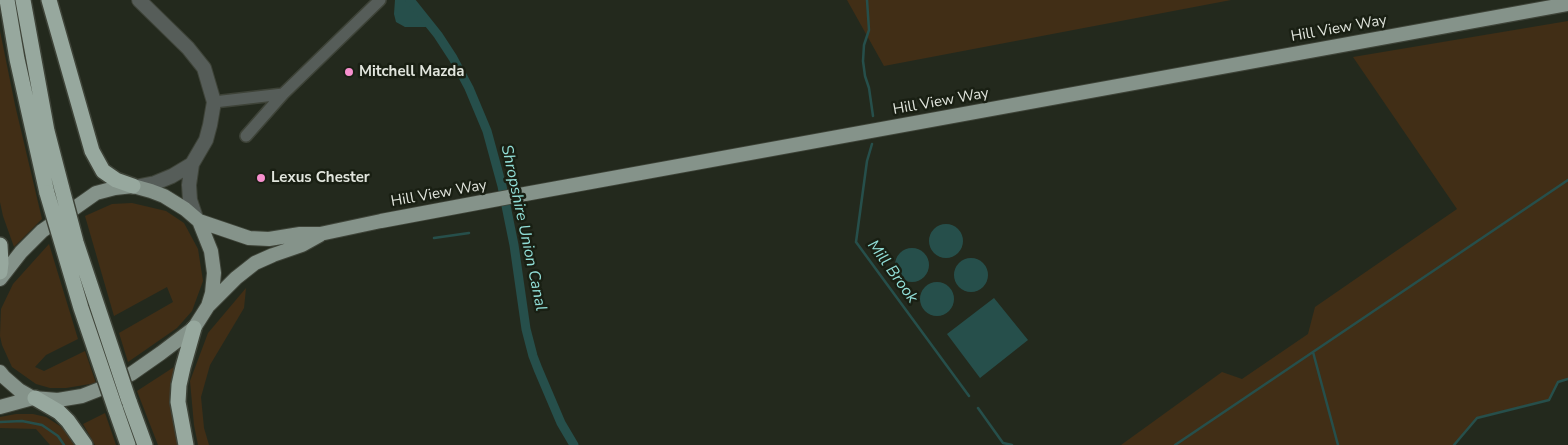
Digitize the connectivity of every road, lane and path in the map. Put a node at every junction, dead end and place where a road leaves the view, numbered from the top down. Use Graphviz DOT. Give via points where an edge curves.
graph roads {
  1 [pos="7,0"];
  2 [pos="23,0"];
  3 [pos="49,0"];
  4 [pos="139,0"];
  5 [pos="380,0"];
  6 [pos="1568,4"];
  7 [pos="282,94"];
  8 [pos="214,102"];
  9 [pos="246,136"];
  10 [pos="192,164"];
  11 [pos="134,186"];
  12 [pos="197,220"];
  13 [pos="320,234"];
  14 [pos="0,245"];
  15 [pos="0,272"];
  16 [pos="0,279"];
  17 [pos="208,306"];
  18 [pos="194,328"];
  19 [pos="0,372"];
  20 [pos="34,398"];
  21 [pos="0,407"];
  22 [pos="86,445"];
  23 [pos="128,445"];
  24 [pos="145,445"];
  25 [pos="186,445"];
  1 -- 23 [label="highway, bridge" via="47,193 81,308"];
  2 -- 24 [label="highway, bridge" via="48,131 76,242"];
  3 -- 11 [label="highway" via="92,151 103,171"];
  4 -- 8 [label="street" via="204,68"];
  5 -- 7 [label="street"];
  6 -- 13 [label="main road, Hill View Way"];
  7 -- 8 [label="street"];
  7 -- 9 [label="street"];
  8 -- 10 [label="street" via="206,140"];
  10 -- 11 [label="street" via="155,183"];
  10 -- 12 [label="street" via="190,200"];
  11 -- 12 [label="main road" via="164,196"];
  11 -- 16 [label="main road" via="96,193 62,216 21,252"];
  12 -- 13 [label="main road, Hill View Way" via="249,238"];
  12 -- 17 [label="main road" via="211,251 214,272"];
  13 -- 17 [label="main road, Hill View Way" via="302,245 255,263"];
  14 -- 15 [label="highway"];
  17 -- 18 [label="main road"];
  18 -- 20 [label="main road" via="131,374 100,389 58,400"];
  18 -- 25 [label="highway" via="179,384 178,402"];
  19 -- 20 [label="main road" via="19,390"];
  20 -- 21 [label="main road"];
  20 -- 22 [label="highway" via="59,412"];
}
